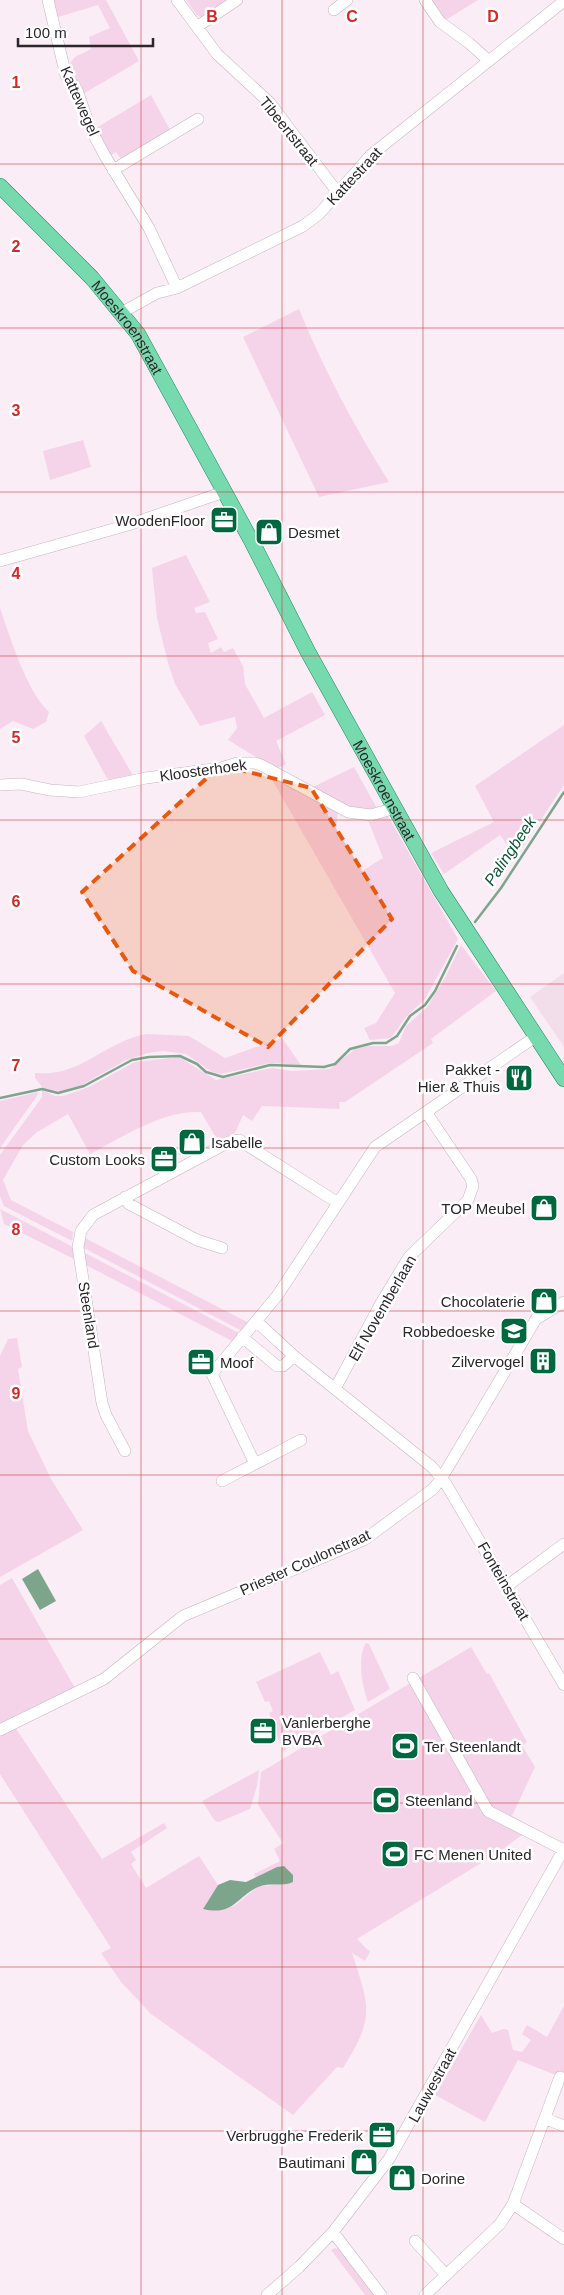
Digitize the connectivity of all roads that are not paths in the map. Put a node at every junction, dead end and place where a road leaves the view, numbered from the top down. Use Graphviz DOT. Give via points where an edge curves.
graph roads {
  1 [pos="48,0"];
  2 [pos="177,0"];
  3 [pos="237,0"];
  4 [pos="347,0"];
  5 [pos="425,0"];
  6 [pos="564,2"];
  7 [pos="334,10"];
  8 [pos="198,26"];
  9 [pos="490,61"];
  10 [pos="198,119"];
  11 [pos="113,170"];
  12 [pos="0,186"];
  13 [pos="338,193"];
  14 [pos="177,288"];
  15 [pos="121,313"];
  16 [pos="224,492"];
  17 [pos="0,561"];
  18 [pos="0,785"];
  19 [pos="395,808"];
  20 [pos="535,1037"];
  21 [pos="564,1079"];
  22 [pos="426,1112"];
  23 [pos="125,1197"];
  24 [pos="338,1203"];
  25 [pos="222,1248"];
  26 [pos="564,1302"];
  27 [pos="256,1321"];
  28 [pos="242,1337"];
  29 [pos="294,1356"];
  30 [pos="335,1389"];
  31 [pos="301,1440"];
  32 [pos="125,1452"];
  33 [pos="256,1464"];
  34 [pos="441,1479"];
  35 [pos="222,1481"];
  36 [pos="564,1544"];
  37 [pos="507,1586"];
  38 [pos="413,1678"];
  39 [pos="564,1685"];
  40 [pos="0,1730"];
  41 [pos="564,1849"];
  42 [pos="560,2077"];
  43 [pos="546,2119"];
  44 [pos="564,2126"];
  45 [pos="513,2204"];
  46 [pos="333,2232"];
  47 [pos="564,2239"];
  48 [pos="415,2241"];
  49 [pos="446,2275"];
  50 [pos="267,2295"];
  51 [pos="381,2295"];
  52 [pos="425,2295"];
  1 -- 11 [label="street, Kattewegel" via="66,76 77,90 90,128"];
  2 -- 8 [label="street, Tibeertstraat"];
  3 -- 8 [label="street"];
  4 -- 7 [label="street"];
  5 -- 9 [label="street" via="440,22"];
  6 -- 9 [label="street, Kattestraat"];
  8 -- 13 [label="street, Tibeertstraat" via="217,54 270,102"];
  9 -- 13 [label="street, Kattestraat" via="371,155"];
  10 -- 11 [label="street"];
  11 -- 14 [label="street, Kattewegel" via="149,228"];
  12 -- 15 [label="main road, Moeskroenstraat" via="92,278"];
  13 -- 14 [label="street, Kattestraat" via="303,226"];
  14 -- 15 [label="street, Kattestraat" via="157,293"];
  15 -- 16 [label="main road, Moeskroenstraat" via="151,356"];
  16 -- 17 [label="street" via="128,525"];
  16 -- 19 [label="main road, Moeskroenstraat"];
  18 -- 19 [label="street, Kloosterhoek" via="21,784 80,792 246,762 261,765 348,812 371,815"];
  19 -- 20 [label="main road, Moeskroenstraat" via="458,919"];
  20 -- 21 [label="main road, Moeskroenstraat"];
  20 -- 22 [label="street"];
  22 -- 24 [label="street" via="375,1147"];
  22 -- 30 [label="street, Elf Novemberlaan" via="472,1179 472,1193 409,1257"];
  23 -- 24 [label="street, Steenland" via="229,1142 239,1140"];
  23 -- 25 [label="street" via="129,1204 197,1240"];
  23 -- 32 [label="street, Steenland" via="86,1221 78,1247 102,1403"];
  24 -- 27 [label="street" via="277,1296"];
  26 -- 34 [label="street, Priester Coulonstraat" via="536,1319"];
  27 -- 28 [label="street"];
  27 -- 29 [label="street"];
  28 -- 29 [label="street" via="277,1366 283,1366"];
  28 -- 33 [label="street" via="212,1374"];
  29 -- 30 [label="street"];
  30 -- 34 [label="street" via="432,1467"];
  31 -- 33 [label="street"];
  33 -- 35 [label="street"];
  34 -- 37 [label="street, Fonteinstraat" via="454,1495"];
  34 -- 40 [label="street, Priester Coulonstraat" via="364,1540 183,1616 104,1679"];
  36 -- 37 [label="street"];
  37 -- 39 [label="street, Fonteinstraat"];
  38 -- 41 [label="street, Lauwestraat" via="488,1811"];
  41 -- 46 [label="street, Lauwestraat" via="406,2132 368,2189"];
  42 -- 43 [label="street"];
  43 -- 44 [label="street"];
  43 -- 45 [label="street"];
  45 -- 47 [label="street"];
  45 -- 49 [label="street" via="500,2224"];
  46 -- 50 [label="street, Lauwestraat"];
  46 -- 51 [label="street"];
  48 -- 49 [label="street"];
  49 -- 52 [label="street"];
}
